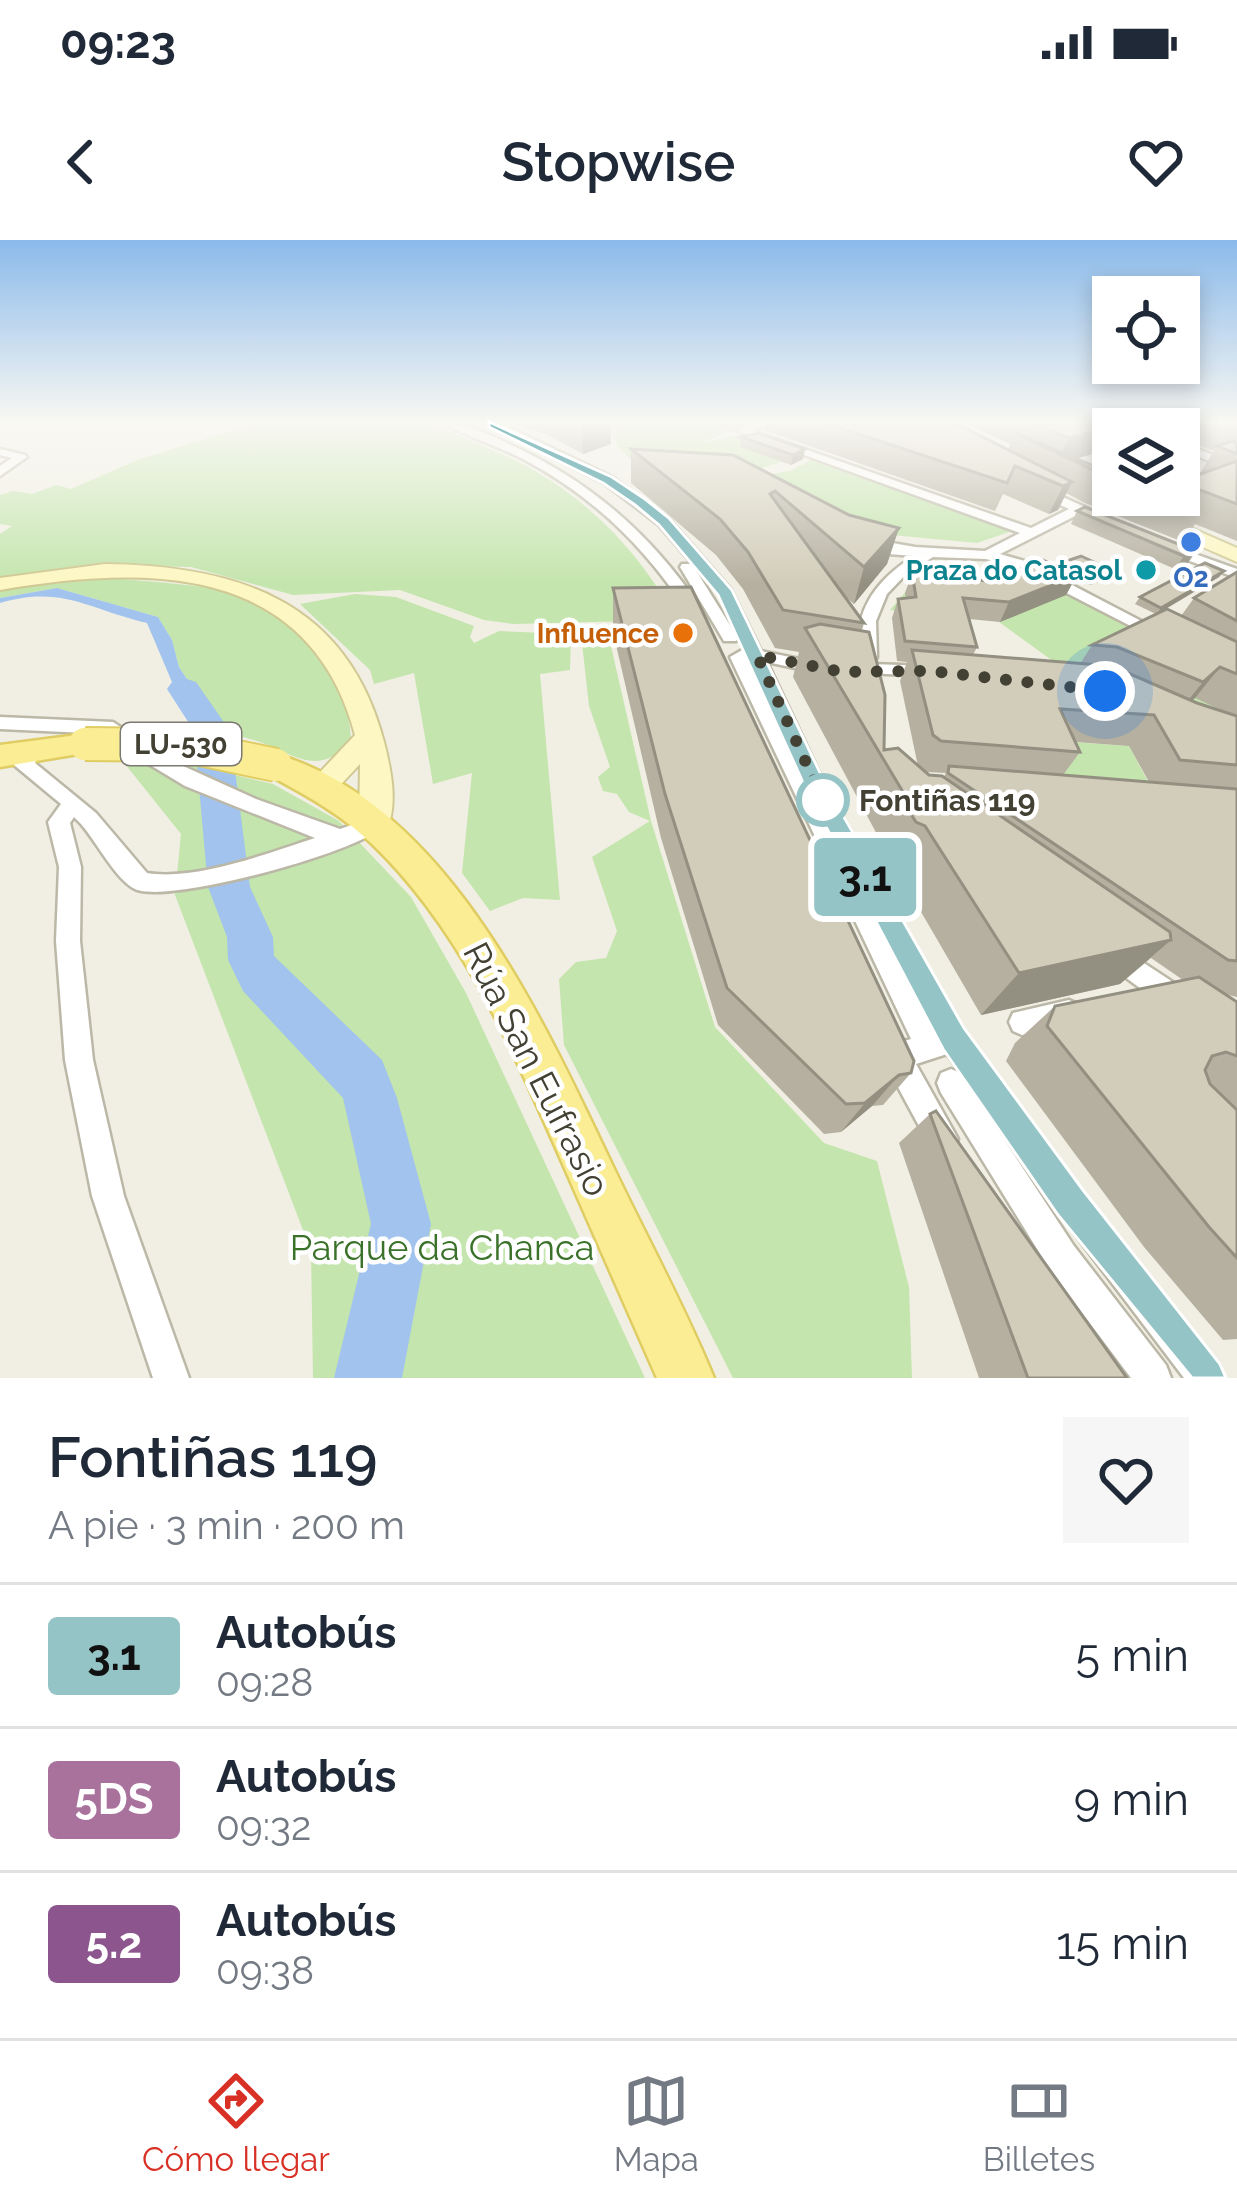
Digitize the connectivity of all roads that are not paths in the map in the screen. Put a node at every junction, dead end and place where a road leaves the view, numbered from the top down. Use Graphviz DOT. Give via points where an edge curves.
graph roads {
  1 [pos="594,477"];
  2 [pos="596,477"];
  3 [pos="596,477"];
  4 [pos="872,477"];
  5 [pos="1015,478"];
  6 [pos="600,479"];
  7 [pos="1078,510"];
  8 [pos="1147,516"];
  9 [pos="1116,526"];
  10 [pos="1030,532"];
  11 [pos="847,538"];
  12 [pos="1157,544"];
  13 [pos="933,550"];
  14 [pos="987,555"];
  15 [pos="1236,568"];
  16 [pos="0,584"];
  17 [pos="1212,593"];
  18 [pos="1171,617"];
  19 [pos="1151,630"];
  20 [pos="1185,649"];
  21 [pos="735,650"];
  22 [pos="859,672"];
  23 [pos="954,674"];
  24 [pos="872,698"];
  25 [pos="0,724"];
  26 [pos="369,736"];
  27 [pos="15,754"];
  28 [pos="761,760"];
  29 [pos="374,772"];
  30 [pos="328,791"];
  31 [pos="73,804"];
  32 [pos="385,832"];
  33 [pos="339,838"];
  34 [pos="1092,938"];
  35 [pos="1166,991"];
  36 [pos="1203,1017"];
  37 [pos="1022,1022"];
  38 [pos="882,1029"];
  39 [pos="923,1035"];
  40 [pos="953,1039"];
  41 [pos="896,1057"];
  42 [pos="951,1083"];
  43 [pos="952,1151"];
  44 [pos="171,1378"];
  45 [pos="686,1378"];
  46 [pos="1154,1378"];
  47 [pos="1206,1378"];
  1 -- 6 [label="street"];
  2 -- 6 [label="street"];
  3 -- 6 [label="street"];
  4 -- 10 [label="street"];
  5 -- 7 [label="street"];
  6 -- 21 [label="street" via="626,522"];
  6 -- 21 [label="street" via="664,521 726,593"];
  7 -- 9 [label="street"];
  7 -- 10 [label="street"];
  8 -- 15 [label="street"];
  10 -- 14 [label="street"];
  11 -- 13 [label="street" via="885,550"];
  12 -- 15 [label="street"];
  13 -- 14 [label="street"];
  13 -- 22 [label="street" via="878,591"];
  14 -- 19 [label="street" via="1057,580"];
  15 -- 17 [label="street" via="1232,581"];
  16 -- 26 [label="street" via="147,572 194,575 278,601 327,645 350,679"];
  18 -- 19 [label="street"];
  19 -- 20 [label="street"];
  21 -- 22 [label="street"];
  21 -- 28 [label="street"];
  21 -- 39 [label="street"];
  21 -- 40 [label="street"];
  22 -- 23 [label="street"];
  22 -- 24 [label="street"];
  25 -- 33 [label="street" via="113,728 188,781"];
  26 -- 29 [label="street"];
  26 -- 30 [label="street"];
  27 -- 30 [label="main road, LU-530, bridge" via="85,744 199,745 276,765"];
  27 -- 31 [label="street"];
  29 -- 30 [label="street"];
  29 -- 32 [label="street"];
  30 -- 32 [label="main road, LU-530"];
  31 -- 33 [label="street" via="134,875 153,885 203,880"];
  31 -- 44 [label="street" via="59,822 70,867 79,1060 108,1196"];
  32 -- 33 [label="street"];
  32 -- 45 [label="main road, Rúa San Eufrasio" via="455,910 514,1004"];
  34 -- 35 [label="street"];
  35 -- 36 [label="street"];
  35 -- 37 [label="street"];
  38 -- 41 [label="street"];
  40 -- 41 [label="street"];
  40 -- 47 [label="street"];
  41 -- 43 [label="street"];
  42 -- 46 [label="street" via="1062,1258"];
}
